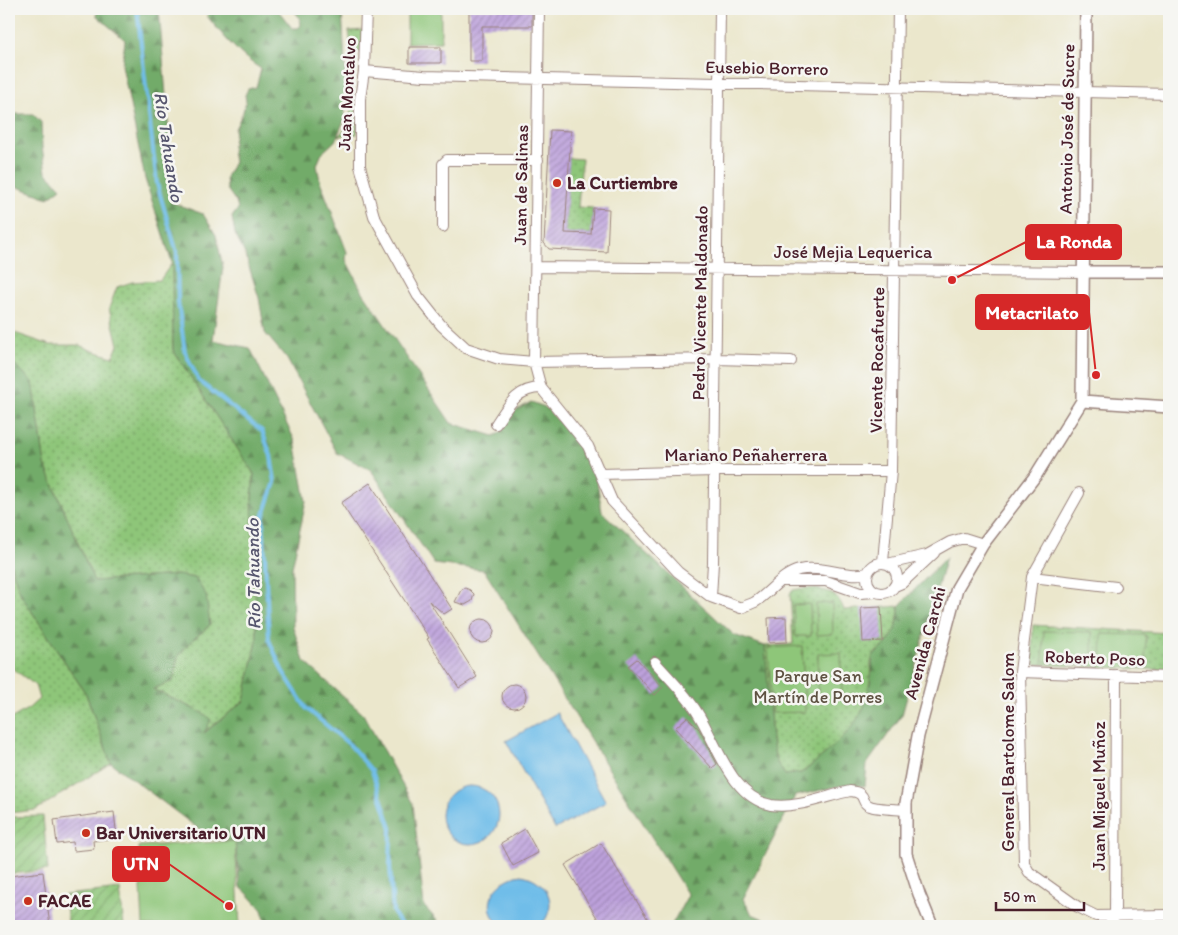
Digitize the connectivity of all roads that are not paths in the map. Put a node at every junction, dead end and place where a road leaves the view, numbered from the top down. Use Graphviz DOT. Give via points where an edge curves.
graph roads {
  1 [pos="366,9"];
  2 [pos="539,9"];
  3 [pos="720,9"];
  4 [pos="898,9"];
  5 [pos="1086,9"];
  6 [pos="364,71"];
  7 [pos="538,79"];
  8 [pos="719,83"];
  9 [pos="897,88"];
  10 [pos="1085,92"];
  11 [pos="1169,94"];
  12 [pos="538,160"];
  13 [pos="443,227"];
  14 [pos="537,267"];
  15 [pos="716,268"];
  16 [pos="894,270"];
  17 [pos="1083,272"];
  18 [pos="1169,272"];
  19 [pos="716,359"];
  20 [pos="791,361"];
  21 [pos="534,362"];
  22 [pos="541,388"];
  23 [pos="1082,400"];
  24 [pos="1169,407"];
  25 [pos="496,424"];
  26 [pos="714,471"];
  27 [pos="891,471"];
  28 [pos="601,474"];
  29 [pos="1078,493"];
  30 [pos="983,544"];
  31 [pos="937,550"];
  32 [pos="885,563"];
  33 [pos="868,572"];
  34 [pos="1032,577"];
  35 [pos="782,581"];
  36 [pos="895,586"];
  37 [pos="1116,587"];
  38 [pos="875,592"];
  39 [pos="711,597"];
  40 [pos="655,662"];
  41 [pos="1020,672"];
  42 [pos="1116,675"];
  43 [pos="1169,677"];
  44 [pos="906,810"];
  45 [pos="1169,915"];
  46 [pos="1115,917"];
  47 [pos="932,926"];
  1 -- 6 [label="street, Juan Montalvo"];
  2 -- 7 [label="street, Juan de Salinas"];
  3 -- 8 [label="street, Pedro Vicente Maldonado"];
  4 -- 9 [label="street, Vicente Rocafuerte"];
  5 -- 10 [label="street, Antonio José de Sucre"];
  6 -- 7 [label="street, Eusebio Borrero"];
  6 -- 21 [label="street, Juan Montalvo" via="360,98 360,166 374,216 414,289 441,325 466,348 499,359"];
  7 -- 8 [label="street, Eusebio Borrero"];
  7 -- 12 [label="street, Juan de Salinas"];
  8 -- 9 [label="street, Eusebio Borrero"];
  8 -- 15 [label="street, Pedro Vicente Maldonado"];
  9 -- 10 [label="street, Eusebio Borrero"];
  9 -- 16 [label="street, Vicente Rocafuerte"];
  10 -- 11 [label="street, Eusebio Borrero"];
  10 -- 17 [label="street, Antonio José de Sucre"];
  12 -- 13 [label="street" via="447,160 443,164"];
  12 -- 14 [label="street, Juan de Salinas"];
  14 -- 15 [label="street, José Mejia Lequerica"];
  14 -- 21 [label="street, Juan de Salinas"];
  15 -- 16 [label="street, José Mejia Lequerica"];
  15 -- 19 [label="street, Pedro Vicente Maldonado"];
  16 -- 17 [label="street, José Mejia Lequerica"];
  16 -- 27 [label="street, Vicente Rocafuerte"];
  17 -- 18 [label="street, José Mejia Lequerica"];
  17 -- 23 [label="street, Antonio José de Sucre"];
  19 -- 20 [label="street, Juan Montalvo"];
  19 -- 21 [label="street, Juan Montalvo"];
  19 -- 26 [label="street, Pedro Vicente Maldonado"];
  21 -- 22 [label="street, Juan de Salinas"];
  22 -- 25 [label="street" via="533,388 515,397"];
  22 -- 28 [label="street" via="588,446"];
  23 -- 24 [label="street"];
  23 -- 30 [label="street, Avenida Carchi" via="1036,475"];
  26 -- 27 [label="street, Mariano Peñaherrera"];
  26 -- 28 [label="street, Mariano Peñaherrera"];
  26 -- 39 [label="street, Pedro Vicente Maldonado"];
  27 -- 32 [label="street, Vicente Rocafuerte"];
  28 -- 39 [label="street" via="612,501 678,572"];
  29 -- 34 [label="street, General Bartolome Salom"];
  30 -- 31 [label="street" via="964,538"];
  30 -- 44 [label="street, Avenida Carchi" via="956,588 918,736"];
  31 -- 32 [label="street" via="920,557"];
  31 -- 36 [label="street"];
  32 -- 33 [label="street" via="872,566"];
  32 -- 36 [label="street" via="897,573"];
  33 -- 35 [label="street" via="852,575 809,569 790,573"];
  33 -- 38 [label="street" via="868,585"];
  34 -- 37 [label="street"];
  34 -- 41 [label="street, General Bartolome Salom"];
  35 -- 38 [label="street" via="826,581 860,593"];
  35 -- 39 [label="street" via="755,602 741,608"];
  36 -- 38 [label="street" via="885,593"];
  40 -- 44 [label="street" via="696,710 730,775 760,801 787,805 850,791 858,792 870,806"];
  41 -- 42 [label="street, Roberto Poso"];
  41 -- 46 [label="street, General Bartolome Salom" via="1024,863 1028,872 1078,907 1096,916"];
  42 -- 43 [label="street, Roberto Poso"];
  42 -- 46 [label="street, Juan Miguel Muñoz"];
  44 -- 47 [label="street, Avenida Carchi" via="906,854"];
  45 -- 46 [label="street, General Bartolome Salom"];
}
